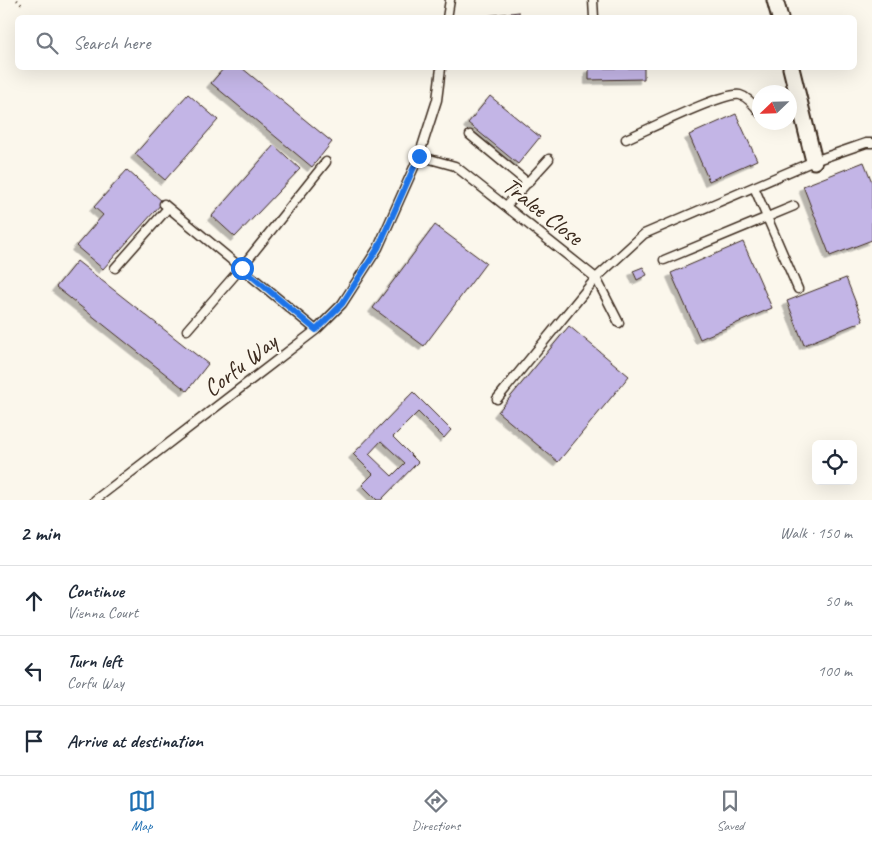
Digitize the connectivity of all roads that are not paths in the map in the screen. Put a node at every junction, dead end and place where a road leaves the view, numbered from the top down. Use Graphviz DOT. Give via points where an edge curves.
graph roads {
  1 [pos="450,0"];
  2 [pos="593,0"];
  3 [pos="775,0"];
  4 [pos="448,15"];
  5 [pos="594,15"];
  6 [pos="779,15"];
  7 [pos="441,70"];
  8 [pos="792,70"];
  9 [pos="752,103"];
  10 [pos="470,135"];
  11 [pos="626,139"];
  12 [pos="872,143"];
  13 [pos="419,156"];
  14 [pos="549,159"];
  15 [pos="814,161"];
  16 [pos="326,162"];
  17 [pos="528,182"];
  18 [pos="754,187"];
  19 [pos="506,206"];
  20 [pos="794,206"];
  21 [pos="767,218"];
  22 [pos="664,260"];
  23 [pos="115,268"];
  24 [pos="242,268"];
  25 [pos="596,278"];
  26 [pos="798,289"];
  27 [pos="619,323"];
  28 [pos="186,330"];
  29 [pos="316,330"];
  30 [pos="497,399"];
  31 [pos="95,500"];
  1 -- 4 [label="lane"];
  2 -- 5 [label="lane"];
  3 -- 6 [label="street"];
  7 -- 13 [label="lane, Corfu Way" via="437,100"];
  8 -- 15 [label="street"];
  9 -- 11 [label="lane" via="740,95 727,96"];
  10 -- 17 [label="lane"];
  12 -- 15 [label="lane"];
  13 -- 19 [label="lane, Tralee Close" via="455,166"];
  13 -- 29 [label="lane, Corfu Way" via="378,248 342,304"];
  14 -- 17 [label="lane"];
  15 -- 18 [label="lane"];
  16 -- 24 [label="lane"];
  17 -- 19 [label="lane"];
  18 -- 21 [label="lane"];
  18 -- 25 [label="lane" via="644,234"];
  19 -- 25 [label="lane, Tralee Close"];
  20 -- 21 [label="lane"];
  21 -- 22 [label="lane"];
  21 -- 26 [label="lane"];
  23 -- 24 [label="lane" via="166,206"];
  24 -- 28 [label="lane"];
  24 -- 29 [label="lane"];
  25 -- 27 [label="lane, Tralee Close"];
  25 -- 30 [label="lane"];
  29 -- 31 [label="lane, Corfu Way"];
}
